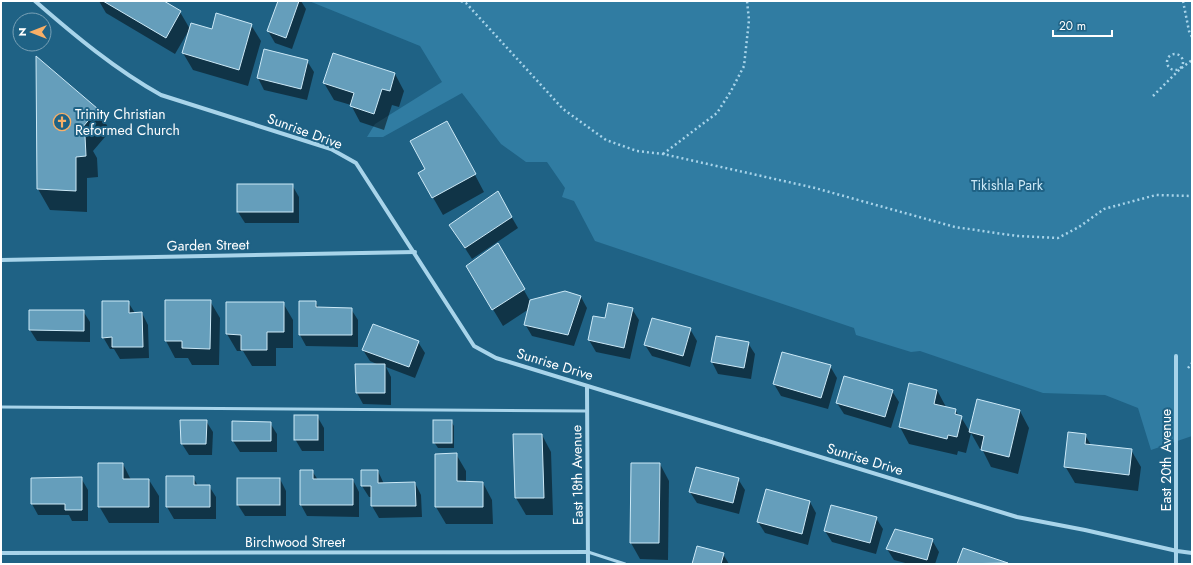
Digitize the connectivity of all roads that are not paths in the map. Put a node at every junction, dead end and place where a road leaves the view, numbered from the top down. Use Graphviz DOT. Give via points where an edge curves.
graph roads {
  1 [pos="35,1"];
  2 [pos="415,252"];
  3 [pos="1,260"];
  4 [pos="1176,356"];
  5 [pos="587,386"];
  6 [pos="1,407"];
  7 [pos="587,411"];
  8 [pos="1177,551"];
  9 [pos="588,552"];
  10 [pos="1,553"];
  11 [pos="1192,553"];
  12 [pos="588,564"];
  13 [pos="625,564"];
  14 [pos="1176,564"];
  1 -- 2 [label="street, Sunrise Drive" via="139,83 161,95 331,149 356,163"];
  2 -- 3 [label="street, Garden Street"];
  2 -- 5 [label="street, Sunrise Drive" via="474,346 496,358"];
  4 -- 8 [label="street, East 20th Avenue"];
  5 -- 7 [label="street, East 18th Avenue"];
  5 -- 8 [label="street, Sunrise Drive" via="1018,517"];
  6 -- 7 [label="lane"];
  7 -- 9 [label="street, East 18th Avenue"];
  8 -- 11 [label="street, Sunrise Drive"];
  8 -- 14 [label="street, East 20th Avenue"];
  9 -- 10 [label="street, Birchwood Street"];
  9 -- 12 [label="street, East 18th Avenue"];
  9 -- 13 [label="lane"];
}
